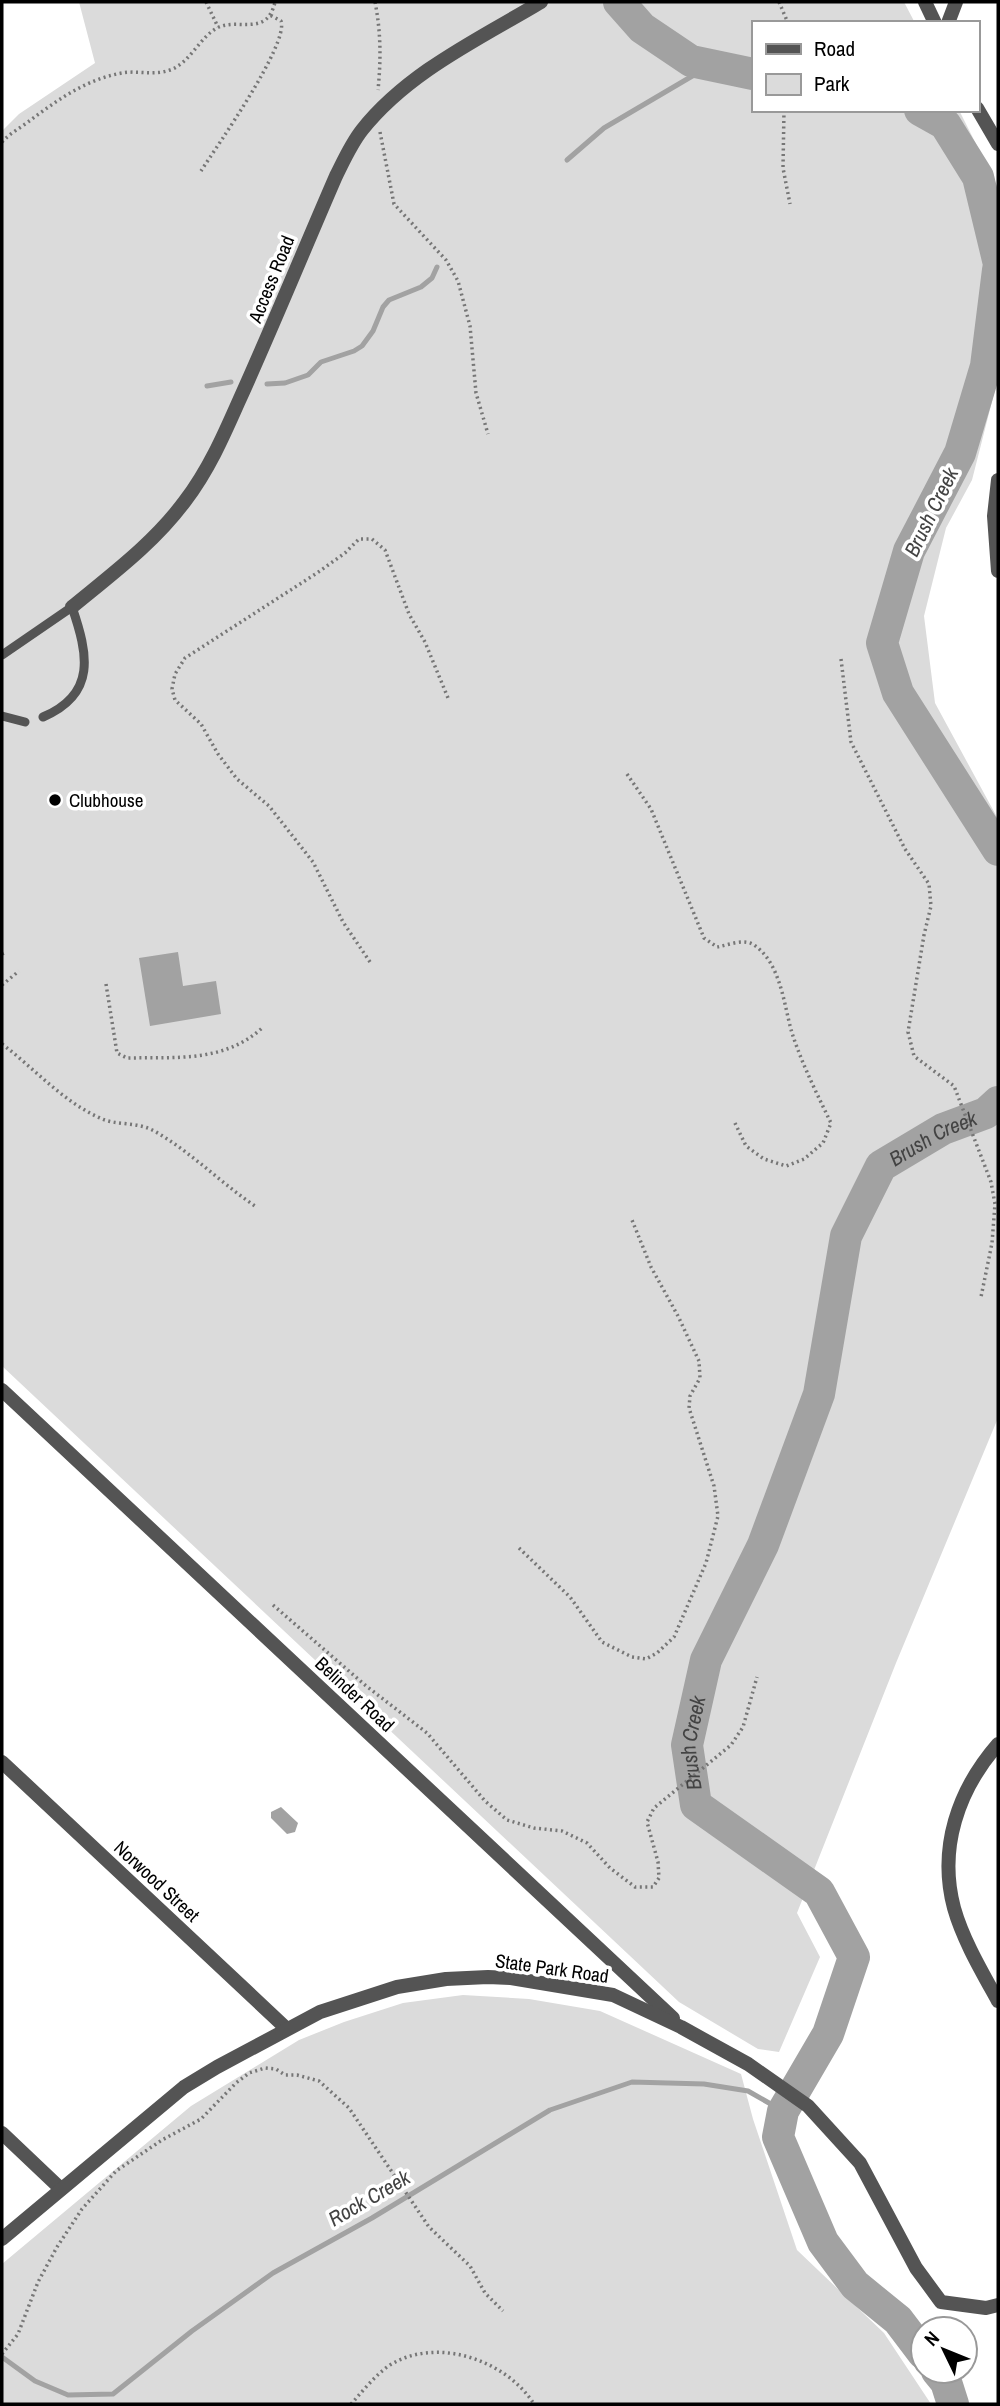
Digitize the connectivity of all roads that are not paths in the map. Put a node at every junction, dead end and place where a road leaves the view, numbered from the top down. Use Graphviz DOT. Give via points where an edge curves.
graph roads {
  1 [pos="541,2"];
  2 [pos="925,2"];
  3 [pos="956,2"];
  4 [pos="934,21"];
  5 [pos="949,21"];
  6 [pos="979,111"];
  7 [pos="998,144"];
  8 [pos="998,480"];
  9 [pos="998,571"];
  10 [pos="72,607"];
  11 [pos="2,655"];
  12 [pos="2,716"];
  13 [pos="43,717"];
  14 [pos="25,722"];
  15 [pos="2,1390"];
  16 [pos="998,1744"];
  17 [pos="2,1762"];
  18 [pos="998,2001"];
  19 [pos="681,2026"];
  20 [pos="286,2029"];
  21 [pos="2,2133"];
  22 [pos="61,2189"];
  23 [pos="2,2239"];
  24 [pos="998,2305"];
  1 -- 10 [label="street, Access Road" via="412,80 376,114 348,152 266,345 215,454 187,500 132,559"];
  2 -- 4 [label="street"];
  3 -- 5 [label="street"];
  6 -- 7 [label="street"];
  8 -- 9 [label="street" via="994,516"];
  10 -- 11 [label="lane"];
  10 -- 13 [label="lane" via="83,641 85,673 76,695"];
  12 -- 14 [label="lane"];
  15 -- 19 [label="street, Belinder Road"];
  16 -- 18 [label="street" via="966,1790 952,1829 948,1860 961,1928"];
  17 -- 20 [label="street, Norwood Street"];
  19 -- 20 [label="street, State Park Road" via="613,1995 488,1977 397,1987 320,2012"];
  19 -- 24 [label="street, State Park Road" via="748,2064 808,2106 860,2163 916,2268 941,2302 986,2308"];
  20 -- 22 [label="street, State Park Road" via="184,2087"];
  21 -- 22 [label="street"];
  22 -- 23 [label="street, State Park Road"];
}
